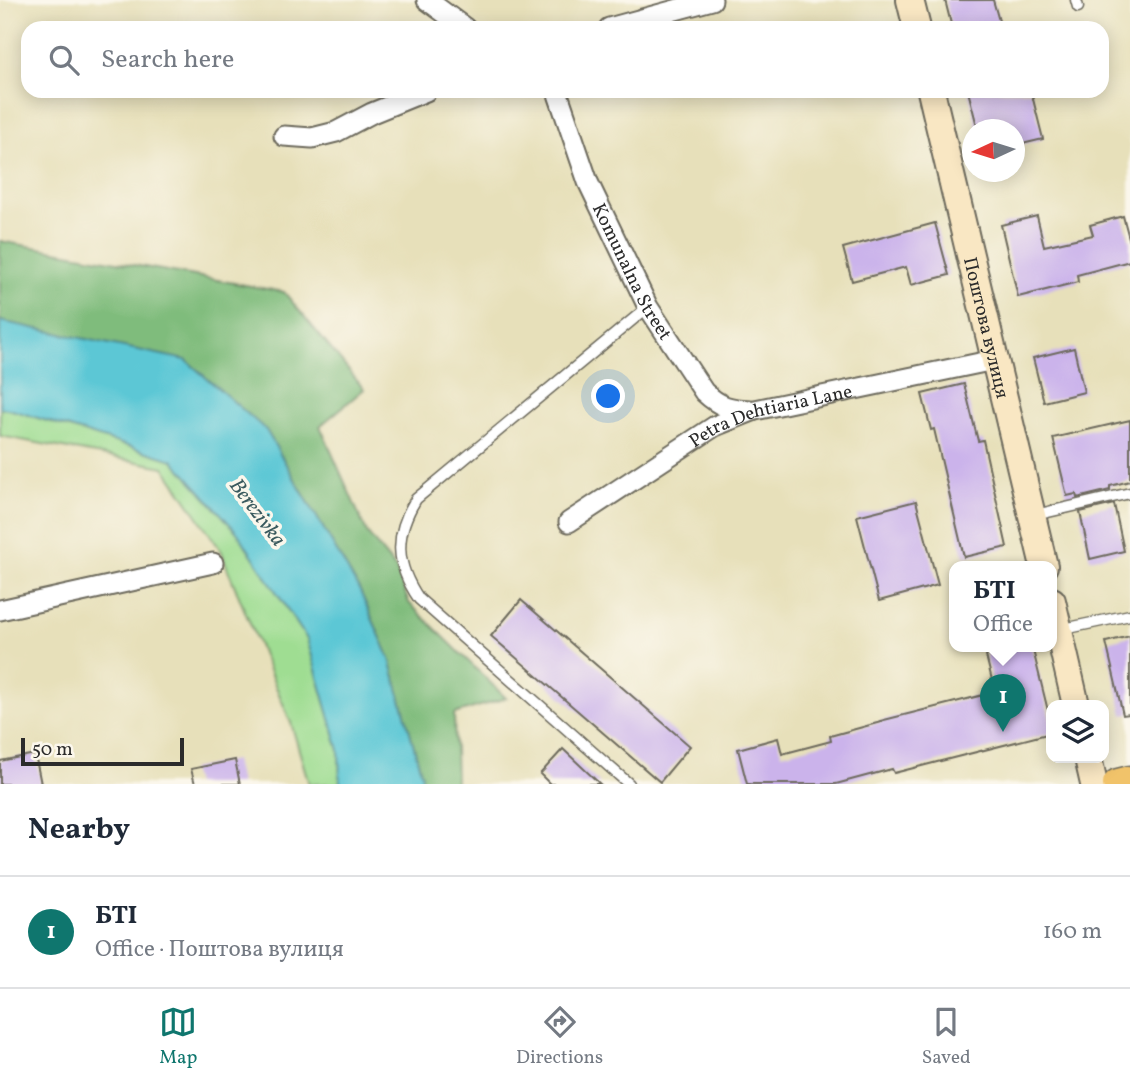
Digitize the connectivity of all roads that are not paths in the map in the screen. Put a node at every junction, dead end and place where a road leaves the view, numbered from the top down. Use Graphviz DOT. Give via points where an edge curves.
graph roads {
  1 [pos="427,0"];
  2 [pos="712,0"];
  3 [pos="910,0"];
  4 [pos="456,21"];
  5 [pos="635,21"];
  6 [pos="915,21"];
  7 [pos="409,98"];
  8 [pos="559,98"];
  9 [pos="933,98"];
  10 [pos="284,136"];
  11 [pos="648,307"];
  12 [pos="994,360"];
  13 [pos="754,410"];
  14 [pos="1130,493"];
  15 [pos="1032,516"];
  16 [pos="569,522"];
  17 [pos="1043,561"];
  18 [pos="213,563"];
  19 [pos="0,610"];
  20 [pos="1130,615"];
  21 [pos="1057,622"];
  22 [pos="1059,630"];
  23 [pos="1075,700"];
  24 [pos="1089,763"];
  25 [pos="1130,781"];
  26 [pos="629,784"];
  27 [pos="1094,784"];
  28 [pos="1118,784"];
  1 -- 4 [label="street"];
  2 -- 5 [label="street"];
  3 -- 6 [label="street"];
  7 -- 10 [label="street" via="336,132 312,138"];
  8 -- 11 [label="street, Komunalna Street" via="588,182"];
  9 -- 12 [label="street, Поштова вулиця"];
  11 -- 13 [label="street, Komunalna Street" via="716,404"];
  11 -- 26 [label="lane" via="416,499 401,532 400,550 402,567 419,599"];
  12 -- 13 [label="street, Petra Dehtiaria Lane"];
  12 -- 15 [label="street, Поштова вулиця"];
  13 -- 16 [label="street, Petra Dehtiaria Lane" via="715,426"];
  14 -- 15 [label="lane"];
  15 -- 17 [label="street, Поштова вулиця"];
  18 -- 19 [label="street"];
  20 -- 22 [label="lane"];
  21 -- 22 [label="street"];
  22 -- 23 [label="street"];
  24 -- 27 [label="street"];
  25 -- 28 [label="main road"];
}
